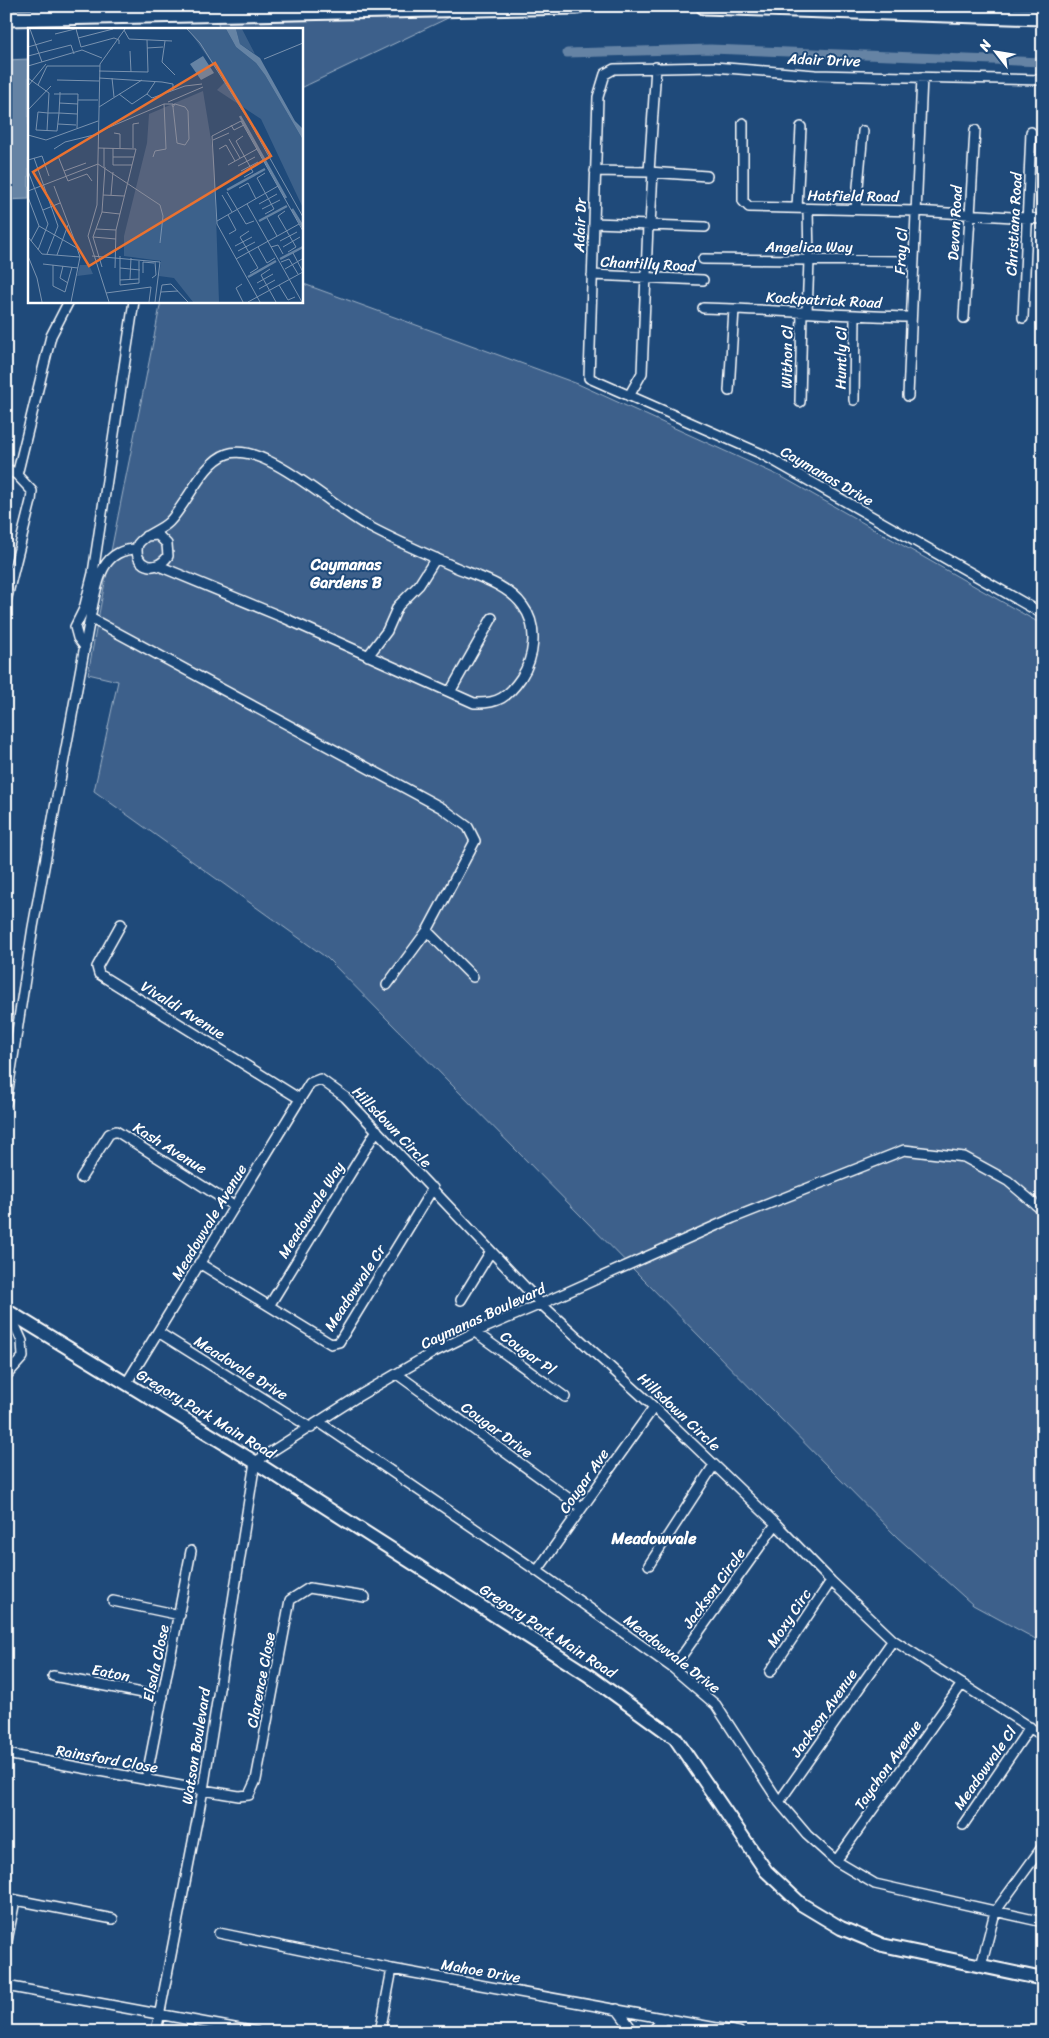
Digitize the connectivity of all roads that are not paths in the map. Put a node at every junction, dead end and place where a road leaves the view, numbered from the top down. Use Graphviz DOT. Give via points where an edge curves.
graph roads {
  1 [pos="577,6"];
  2 [pos="704,6"];
  3 [pos="1043,16"];
  4 [pos="6,18"];
  5 [pos="656,67"];
  6 [pos="605,74"];
  7 [pos="922,77"];
  8 [pos="1043,80"];
  9 [pos="743,123"];
  10 [pos="801,127"];
  11 [pos="974,130"];
  12 [pos="863,131"];
  13 [pos="1032,132"];
  14 [pos="595,171"];
  15 [pos="651,172"];
  16 [pos="707,176"];
  17 [pos="797,208"];
  18 [pos="808,209"];
  19 [pos="856,209"];
  20 [pos="916,211"];
  21 [pos="970,215"];
  22 [pos="1028,218"];
  23 [pos="1043,219"];
  24 [pos="594,223"];
  25 [pos="649,225"];
  26 [pos="705,227"];
  27 [pos="703,259"];
  28 [pos="808,261"];
  29 [pos="914,261"];
  30 [pos="592,276"];
  31 [pos="646,278"];
  32 [pos="703,280"];
  33 [pos="68,302"];
  34 [pos="134,302"];
  35 [pos="703,308"];
  36 [pos="734,309"];
  37 [pos="804,312"];
  38 [pos="855,316"];
  39 [pos="911,317"];
  40 [pos="964,318"];
  41 [pos="1023,318"];
  42 [pos="589,378"];
  43 [pos="729,391"];
  44 [pos="628,396"];
  45 [pos="908,396"];
  46 [pos="854,400"];
  47 [pos="800,402"];
  48 [pos="6,468"];
  49 [pos="17,474"];
  50 [pos="146,536"];
  51 [pos="137,549"];
  52 [pos="436,558"];
  53 [pos="159,566"];
  54 [pos="6,602"];
  55 [pos="1043,614"];
  56 [pos="90,618"];
  57 [pos="492,618"];
  58 [pos="85,646"];
  59 [pos="368,656"];
  60 [pos="450,692"];
  61 [pos="120,924"];
  62 [pos="427,930"];
  63 [pos="473,977"];
  64 [pos="388,985"];
  65 [pos="320,1079"];
  66 [pos="300,1099"];
  67 [pos="6,1103"];
  68 [pos="377,1130"];
  69 [pos="81,1178"];
  70 [pos="433,1188"];
  71 [pos="234,1206"];
  72 [pos="1043,1211"];
  73 [pos="491,1251"];
  74 [pos="199,1263"];
  75 [pos="461,1300"];
  76 [pos="541,1304"];
  77 [pos="269,1306"];
  78 [pos="7,1311"];
  79 [pos="158,1332"];
  80 [pos="475,1332"];
  81 [pos="397,1374"];
  82 [pos="6,1376"];
  83 [pos="126,1384"];
  84 [pos="565,1397"];
  85 [pos="654,1407"];
  86 [pos="319,1422"];
  87 [pos="311,1428"];
  88 [pos="255,1462"];
  89 [pos="714,1465"];
  90 [pos="582,1508"];
  91 [pos="776,1524"];
  92 [pos="191,1551"];
  93 [pos="649,1565"];
  94 [pos="538,1571"];
  95 [pos="831,1581"];
  96 [pos="365,1597"];
  97 [pos="113,1601"];
  98 [pos="180,1615"];
  99 [pos="893,1640"];
  100 [pos="673,1668"];
  101 [pos="770,1672"];
  102 [pos="53,1676"];
  103 [pos="962,1684"];
  104 [pos="163,1697"];
  105 [pos="1030,1727"];
  106 [pos="1043,1736"];
  107 [pos="6,1754"];
  108 [pos="146,1780"];
  109 [pos="203,1790"];
  110 [pos="779,1802"];
  111 [pos="963,1824"];
  112 [pos="1043,1846"];
  113 [pos="836,1862"];
  114 [pos="10,1899"];
  115 [pos="995,1912"];
  116 [pos="113,1919"];
  117 [pos="1043,1922"];
  118 [pos="219,1933"];
  119 [pos="6,1946"];
  120 [pos="981,1966"];
  121 [pos="392,1969"];
  122 [pos="1043,1979"];
  123 [pos="6,1986"];
  124 [pos="617,2009"];
  125 [pos="160,2014"];
  126 [pos="665,2018"];
  127 [pos="156,2032"];
  128 [pos="256,2032"];
  129 [pos="380,2032"];
  130 [pos="634,2032"];
  131 [pos="651,2032"];
  132 [pos="739,2032"];
  1 -- 4 [label="main road"];
  2 -- 3 [label="main road"];
  5 -- 6 [label="street, Adair Drive" via="614,69"];
  5 -- 7 [label="street, Adair Drive"];
  5 -- 15 [label="street"];
  6 -- 14 [label="street, Adair Dr" via="598,97"];
  7 -- 8 [label="street, Adair Drive"];
  7 -- 20 [label="street, Fray Cl"];
  9 -- 17 [label="street, Hatfield Road" via="743,201 749,207"];
  10 -- 17 [label="street"];
  11 -- 21 [label="street, Devon Road"];
  12 -- 19 [label="street"];
  13 -- 22 [label="street, Christiana Road"];
  14 -- 15 [label="street"];
  14 -- 24 [label="street, Adair Dr"];
  15 -- 16 [label="street"];
  15 -- 25 [label="street"];
  17 -- 18 [label="street, Hatfield Road"];
  18 -- 19 [label="street, Hatfield Road"];
  18 -- 28 [label="street, Withon Cl"];
  19 -- 20 [label="street, Hatfield Road"];
  20 -- 21 [label="street, Hatfield Road"];
  20 -- 29 [label="street, Fray Cl"];
  21 -- 22 [label="street, Hatfield Road"];
  21 -- 40 [label="street, Devon Road"];
  22 -- 23 [label="street, Hatfield Road"];
  22 -- 41 [label="street, Christiana Road"];
  24 -- 25 [label="street"];
  24 -- 30 [label="street, Adair Dr"];
  25 -- 26 [label="street"];
  25 -- 31 [label="street"];
  27 -- 28 [label="street, Angelica Way"];
  28 -- 29 [label="street, Angelica Way"];
  28 -- 37 [label="street, Withon Cl"];
  29 -- 39 [label="street, Fray Cl"];
  30 -- 31 [label="street, Chantilly Road"];
  30 -- 42 [label="street, Adair Dr"];
  31 -- 32 [label="street, Chantilly Road"];
  31 -- 44 [label="street" via="642,373"];
  33 -- 49 [label="street" via="51,336"];
  34 -- 58 [label="street" via="93,573 84,609 75,627"];
  35 -- 36 [label="street, Kockpatrick Road"];
  36 -- 37 [label="street, Kockpatrick Road"];
  36 -- 43 [label="street"];
  37 -- 38 [label="street, Kockpatrick Road"];
  37 -- 47 [label="street, Withon Cl"];
  38 -- 39 [label="street, Kockpatrick Road"];
  38 -- 46 [label="street, Huntly Cl"];
  39 -- 45 [label="street, Fray Cl"];
  42 -- 44 [label="street, Caymanas Drive"];
  44 -- 55 [label="street, Caymanas Drive" via="762,454"];
  48 -- 49 [label="street"];
  49 -- 54 [label="street" via="32,491 32,501"];
  50 -- 51 [label="street"];
  50 -- 52 [label="street" via="167,524 215,462 228,453 246,454 268,460 298,477 365,525"];
  50 -- 53 [label="street" via="158,535 167,544 168,556"];
  51 -- 53 [label="street" via="141,561 152,567"];
  51 -- 56 [label="street" via="125,549 109,557 102,569"];
  52 -- 59 [label="street" via="419,585 398,606 387,631"];
  52 -- 60 [label="street" via="502,588 514,597 524,607 534,635 526,670 500,700 490,704 474,703"];
  53 -- 59 [label="street"];
  56 -- 58 [label="street"];
  56 -- 62 [label="street" via="442,808 468,827 475,841"];
  57 -- 60 [label="street"];
  58 -- 67 [label="street" via="33,927"];
  59 -- 60 [label="street"];
  61 -- 66 [label="street, Vivaldi Avenue" via="97,967 99,974"];
  62 -- 63 [label="street"];
  62 -- 64 [label="street"];
  65 -- 66 [label="street, Meadowvale Avenue" via="310,1083"];
  65 -- 68 [label="street, Hillsdown Circle" via="345,1097"];
  66 -- 71 [label="street, Meadowvale Avenue"];
  68 -- 70 [label="street, Hillsdown Circle"];
  68 -- 77 [label="street, Meadowvale Way"];
  69 -- 71 [label="street, Kash Avenue" via="109,1134 116,1131"];
  70 -- 73 [label="street, Hillsdown Circle"];
  70 -- 77 [label="street, Meadowvale Cr" via="340,1342 331,1344"];
  71 -- 74 [label="street, Meadowvale Avenue"];
  72 -- 76 [label="street, Caymanas Boulevard" via="1008,1181 964,1157 904,1150 733,1218"];
  73 -- 75 [label="street"];
  73 -- 76 [label="street, Hillsdown Circle"];
  74 -- 77 [label="street, Meadowvale Cr"];
  74 -- 79 [label="street, Meadowvale Avenue"];
  76 -- 80 [label="street, Caymanas Boulevard"];
  76 -- 85 [label="street, Hillsdown Circle"];
  78 -- 82 [label="street" via="22,1341 23,1357"];
  78 -- 83 [label="street, Gregory Park Main Road"];
  79 -- 83 [label="street, Meadowvale Avenue"];
  79 -- 87 [label="street, Meadovale Drive"];
  80 -- 81 [label="street, Caymanas Boulevard"];
  80 -- 84 [label="street, Cougar Pl"];
  81 -- 86 [label="street, Caymanas Boulevard"];
  81 -- 90 [label="street, Cougar Drive"];
  83 -- 88 [label="street, Gregory Park Main Road"];
  85 -- 89 [label="street, Hillsdown Circle"];
  85 -- 90 [label="street, Cougar Ave"];
  86 -- 87 [label="street, Caymanas Boulevard"];
  86 -- 94 [label="street, Meadowvale Drive"];
  87 -- 88 [label="street, Caymanas Boulevard"];
  88 -- 109 [label="street, Watson Boulevard"];
  88 -- 120 [label="street, Gregory Park Main Road" via="588,1675 675,1738 766,1871 801,1904 841,1928 882,1945"];
  89 -- 91 [label="street, Hillsdown Circle"];
  89 -- 93 [label="street"];
  90 -- 94 [label="street, Cougar Ave"];
  91 -- 95 [label="street, Hillsdown Circle"];
  91 -- 100 [label="street, Jackson Circle"];
  92 -- 98 [label="street, Elsala Close"];
  94 -- 100 [label="street, Meadowvale Drive"];
  95 -- 99 [label="street, Hillsdown Circle"];
  95 -- 101 [label="street, Moxy Circ"];
  96 -- 109 [label="street, Clarence Close" via="309,1588 290,1600 256,1780 249,1795"];
  97 -- 98 [label="street"];
  98 -- 104 [label="street, Elsala Close"];
  99 -- 103 [label="street, Hillsdown Circle"];
  99 -- 110 [label="street, Jackson Avenue"];
  100 -- 110 [label="street, Meadowvale Drive" via="716,1705"];
  102 -- 104 [label="street, Eaton"];
  103 -- 105 [label="street, Hillsdown Circle"];
  103 -- 113 [label="street, Taychon Avenue"];
  104 -- 108 [label="street, Elsala Close"];
  105 -- 106 [label="street, Hillsdown Circle"];
  105 -- 111 [label="street, Meadowvale Cl"];
  107 -- 108 [label="street, Rainsford Close"];
  108 -- 109 [label="street, Rainsford Close"];
  109 -- 125 [label="street, Watson Boulevard"];
  110 -- 113 [label="street, Meadowvale Drive"];
  112 -- 115 [label="street"];
  113 -- 115 [label="street, Meadowvale Drive" via="875,1884"];
  114 -- 116 [label="street"];
  114 -- 119 [label="street"];
  115 -- 117 [label="street, Meadowvale Drive"];
  115 -- 120 [label="street"];
  118 -- 121 [label="street, Mahoe Drive"];
  120 -- 122 [label="street, Gregory Park Main Road"];
  121 -- 124 [label="street, Mahoe Drive"];
  121 -- 129 [label="street"];
  123 -- 125 [label="street"];
  124 -- 126 [label="street, Mahoe Drive"];
  124 -- 130 [label="street"];
  125 -- 127 [label="street, Watson Boulevard"];
  125 -- 128 [label="street"];
  126 -- 131 [label="street"];
  126 -- 132 [label="street, Mahoe Drive"];
}
